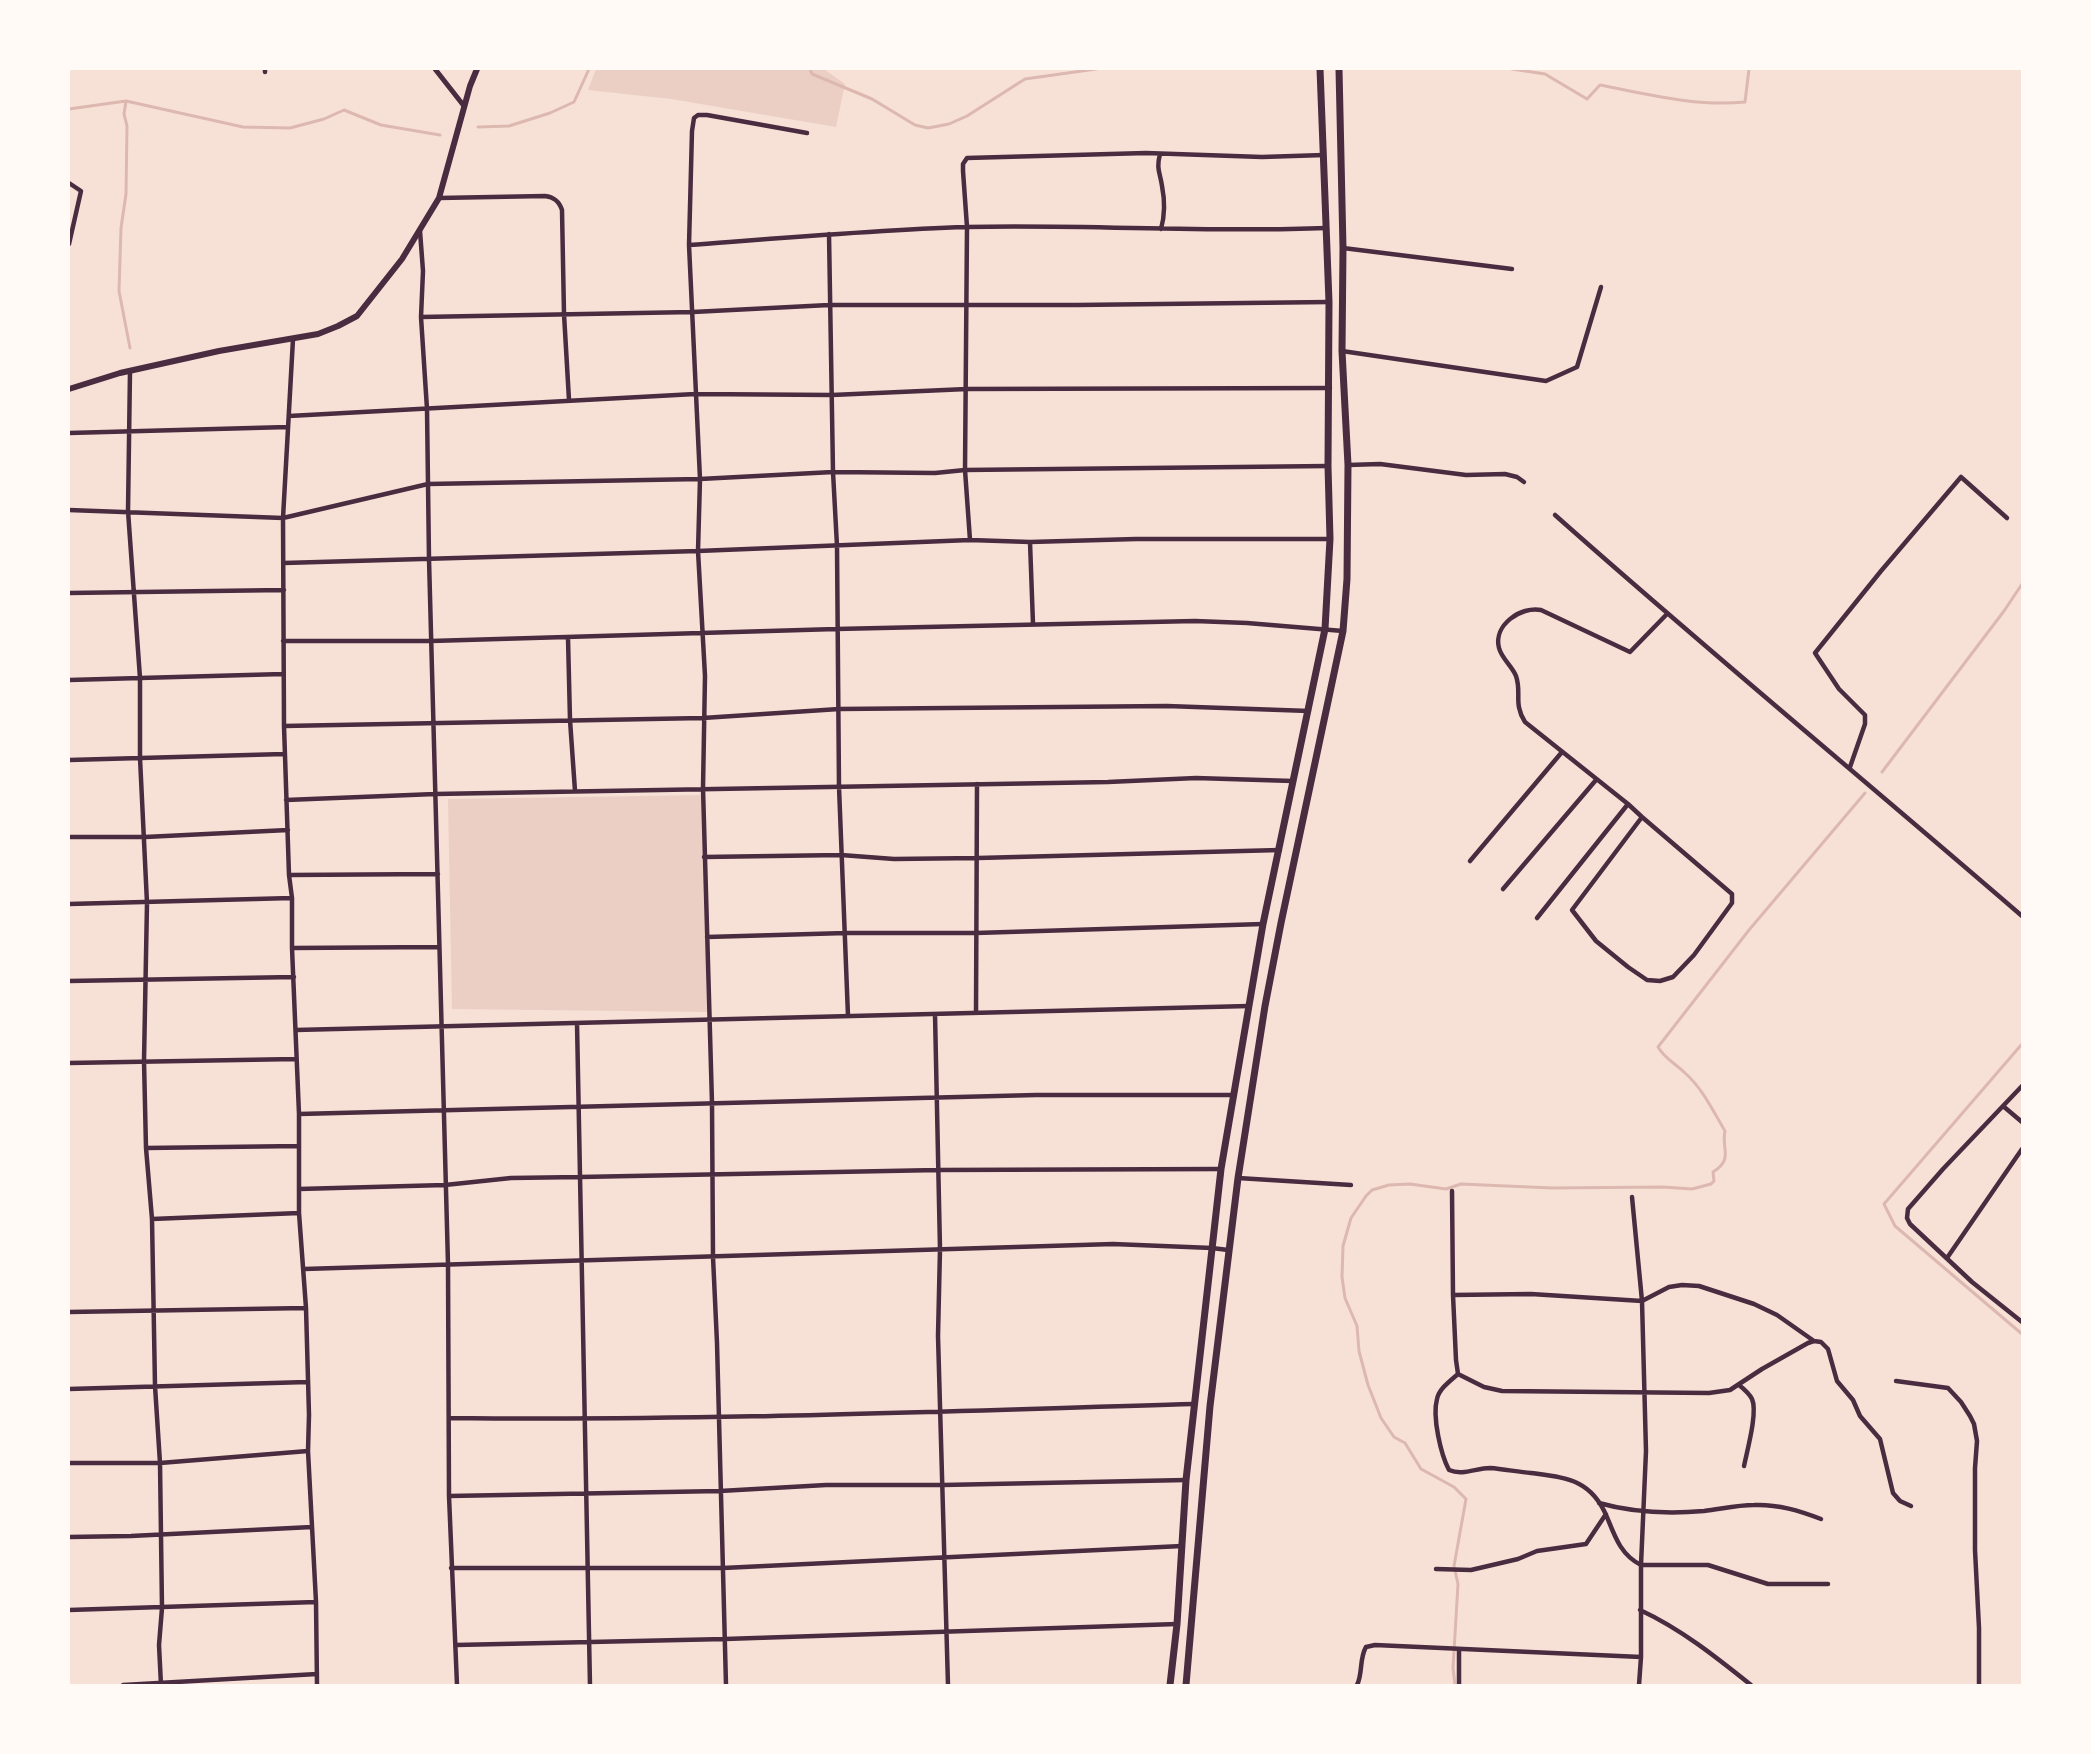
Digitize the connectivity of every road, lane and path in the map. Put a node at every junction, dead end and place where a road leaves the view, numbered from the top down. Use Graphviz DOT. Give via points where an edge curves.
graph roads {
  1 [pos="435,69"];
  2 [pos="477,69"];
  3 [pos="1320,69"];
  4 [pos="1340,69"];
  5 [pos="464,106"];
  6 [pos="807,133"];
  7 [pos="1160,154"];
  8 [pos="1324,155"];
  9 [pos="69,183"];
  10 [pos="439,198"];
  11 [pos="967,227"];
  12 [pos="420,228"];
  13 [pos="1326,228"];
  14 [pos="1161,229"];
  15 [pos="829,234"];
  16 [pos="69,244"];
  17 [pos="689,245"];
  18 [pos="1343,248"];
  19 [pos="1512,269"];
  20 [pos="1601,287"];
  21 [pos="1329,302"];
  22 [pos="829,304"];
  23 [pos="967,304"];
  24 [pos="693,312"];
  25 [pos="564,314"];
  26 [pos="421,317"];
  27 [pos="293,339"];
  28 [pos="1342,351"];
  29 [pos="130,371"];
  30 [pos="69,388"];
  31 [pos="1330,388"];
  32 [pos="968,389"];
  33 [pos="695,394"];
  34 [pos="832,395"];
  35 [pos="569,400"];
  36 [pos="427,409"];
  37 [pos="288,416"];
  38 [pos="288,427"];
  39 [pos="129,431"];
  40 [pos="69,433"];
  41 [pos="1348,465"];
  42 [pos="1328,466"];
  43 [pos="965,470"];
  44 [pos="833,472"];
  45 [pos="700,479"];
  46 [pos="1524,483"];
  47 [pos="429,484"];
  48 [pos="69,510"];
  49 [pos="128,511"];
  50 [pos="1555,515"];
  51 [pos="283,518"];
  52 [pos="2007,518"];
  53 [pos="1330,539"];
  54 [pos="970,540"];
  55 [pos="1030,542"];
  56 [pos="837,546"];
  57 [pos="698,551"];
  58 [pos="429,559"];
  59 [pos="284,562"];
  60 [pos="284,590"];
  61 [pos="133,592"];
  62 [pos="69,593"];
  63 [pos="1667,614"];
  64 [pos="1033,624"];
  65 [pos="836,629"];
  66 [pos="1325,629"];
  67 [pos="1343,631"];
  68 [pos="702,633"];
  69 [pos="568,638"];
  70 [pos="283,641"];
  71 [pos="431,641"];
  72 [pos="283,674"];
  73 [pos="140,678"];
  74 [pos="69,680"];
  75 [pos="839,709"];
  76 [pos="1310,711"];
  77 [pos="703,718"];
  78 [pos="570,720"];
  79 [pos="434,723"];
  80 [pos="284,726"];
  81 [pos="1562,752"];
  82 [pos="284,754"];
  83 [pos="140,758"];
  84 [pos="69,760"];
  85 [pos="1850,767"];
  86 [pos="1596,780"];
  87 [pos="1294,781"];
  88 [pos="977,784"];
  89 [pos="839,787"];
  90 [pos="703,788"];
  91 [pos="575,791"];
  92 [pos="435,794"];
  93 [pos="286,800"];
  94 [pos="1628,804"];
  95 [pos="1642,817"];
  96 [pos="288,830"];
  97 [pos="69,837"];
  98 [pos="145,837"];
  99 [pos="1280,850"];
  100 [pos="841,855"];
  101 [pos="704,857"];
  102 [pos="978,858"];
  103 [pos="1470,861"];
  104 [pos="438,874"];
  105 [pos="289,875"];
  106 [pos="1503,889"];
  107 [pos="292,898"];
  108 [pos="147,903"];
  109 [pos="69,904"];
  110 [pos="2022,916"];
  111 [pos="1537,918"];
  112 [pos="1263,924"];
  113 [pos="846,933"];
  114 [pos="976,933"];
  115 [pos="707,937"];
  116 [pos="292,948"];
  117 [pos="439,948"];
  118 [pos="294,977"];
  119 [pos="147,980"];
  120 [pos="69,981"];
  121 [pos="1249,1006"];
  122 [pos="976,1012"];
  123 [pos="935,1014"];
  124 [pos="848,1016"];
  125 [pos="709,1020"];
  126 [pos="577,1023"];
  127 [pos="442,1027"];
  128 [pos="296,1030"];
  129 [pos="296,1059"];
  130 [pos="144,1061"];
  131 [pos="69,1063"];
  132 [pos="2022,1086"];
  133 [pos="1234,1095"];
  134 [pos="938,1098"];
  135 [pos="712,1103"];
  136 [pos="579,1106"];
  137 [pos="2003,1106"];
  138 [pos="442,1111"];
  139 [pos="299,1114"];
  140 [pos="2022,1122"];
  141 [pos="299,1146"];
  142 [pos="146,1148"];
  143 [pos="2022,1149"];
  144 [pos="1221,1169"];
  145 [pos="938,1170"];
  146 [pos="713,1174"];
  147 [pos="580,1177"];
  148 [pos="1238,1178"];
  149 [pos="445,1185"];
  150 [pos="1351,1185"];
  151 [pos="299,1189"];
  152 [pos="1452,1191"];
  153 [pos="1632,1197"];
  154 [pos="299,1213"];
  155 [pos="152,1219"];
  156 [pos="1212,1248"];
  157 [pos="940,1249"];
  158 [pos="1228,1251"];
  159 [pos="713,1257"];
  160 [pos="1947,1258"];
  161 [pos="582,1260"];
  162 [pos="448,1264"];
  163 [pos="304,1269"];
  164 [pos="1453,1295"];
  165 [pos="1642,1301"];
  166 [pos="306,1308"];
  167 [pos="153,1311"];
  168 [pos="69,1312"];
  169 [pos="2022,1322"];
  170 [pos="1814,1341"];
  171 [pos="1458,1374"];
  172 [pos="1896,1381"];
  173 [pos="307,1382"];
  174 [pos="1739,1385"];
  175 [pos="155,1386"];
  176 [pos="69,1389"];
  177 [pos="1645,1394"];
  178 [pos="1194,1404"];
  179 [pos="941,1412"];
  180 [pos="718,1417"];
  181 [pos="450,1418"];
  182 [pos="585,1419"];
  183 [pos="308,1451"];
  184 [pos="69,1463"];
  185 [pos="160,1463"];
  186 [pos="1744,1466"];
  187 [pos="1186,1480"];
  188 [pos="943,1485"];
  189 [pos="720,1491"];
  190 [pos="586,1493"];
  191 [pos="449,1496"];
  192 [pos="1599,1503"];
  193 [pos="1911,1506"];
  194 [pos="1645,1513"];
  195 [pos="1606,1514"];
  196 [pos="1821,1519"];
  197 [pos="312,1527"];
  198 [pos="160,1534"];
  199 [pos="69,1537"];
  200 [pos="1182,1546"];
  201 [pos="945,1559"];
  202 [pos="1641,1565"];
  203 [pos="452,1568"];
  204 [pos="723,1568"];
  205 [pos="588,1569"];
  206 [pos="1436,1569"];
  207 [pos="1828,1584"];
  208 [pos="316,1602"];
  209 [pos="162,1608"];
  210 [pos="69,1610"];
  211 [pos="1640,1610"];
  212 [pos="1177,1624"];
  213 [pos="947,1632"];
  214 [pos="725,1639"];
  215 [pos="590,1641"];
  216 [pos="456,1645"];
  217 [pos="1459,1649"];
  218 [pos="1641,1657"];
  219 [pos="317,1674"];
  220 [pos="161,1684"];
  221 [pos="123,1685"];
  222 [pos="317,1685"];
  223 [pos="457,1685"];
  224 [pos="590,1685"];
  225 [pos="726,1685"];
  226 [pos="948,1685"];
  227 [pos="1170,1685"];
  228 [pos="1186,1685"];
  229 [pos="1357,1685"];
  230 [pos="1459,1685"];
  231 [pos="1639,1685"];
  232 [pos="1751,1685"];
  233 [pos="1979,1685"];
  1 -- 5 [label="street"];
  2 -- 5 [label="main road"];
  3 -- 8 [label="main road"];
  4 -- 18 [label="main road"];
  5 -- 10 [label="main road"];
  6 -- 17 [label="street" via="707,115 694,118"];
  7 -- 8 [label="street"];
  7 -- 11 [label="street" via="967,158 963,171"];
  7 -- 14 [label="street" via="1157,168 1165,215"];
  8 -- 13 [label="main road"];
  9 -- 16 [label="street" via="81,190"];
  10 -- 12 [label="main road"];
  10 -- 25 [label="street" via="545,196 556,200 562,210"];
  11 -- 14 [label="street"];
  11 -- 15 [label="street"];
  11 -- 23 [label="street"];
  12 -- 26 [label="street"];
  12 -- 27 [label="main road" via="402,259 357,316 318,334"];
  13 -- 14 [label="street"];
  13 -- 21 [label="main road"];
  15 -- 17 [label="street"];
  15 -- 22 [label="street"];
  17 -- 24 [label="street"];
  18 -- 19 [label="street"];
  18 -- 28 [label="main road"];
  20 -- 28 [label="street" via="1577,368 1546,381"];
  21 -- 23 [label="street"];
  21 -- 31 [label="main road"];
  22 -- 23 [label="street"];
  22 -- 24 [label="street"];
  22 -- 34 [label="street"];
  23 -- 32 [label="street"];
  24 -- 25 [label="street"];
  24 -- 33 [label="street"];
  25 -- 26 [label="street"];
  25 -- 35 [label="street"];
  26 -- 36 [label="street"];
  27 -- 29 [label="main road"];
  27 -- 37 [label="street"];
  28 -- 41 [label="main road"];
  29 -- 30 [label="main road"];
  29 -- 39 [label="street"];
  31 -- 32 [label="street"];
  31 -- 42 [label="main road"];
  32 -- 34 [label="street"];
  32 -- 43 [label="street"];
  33 -- 34 [label="street"];
  33 -- 35 [label="street"];
  33 -- 45 [label="street"];
  34 -- 44 [label="street"];
  35 -- 36 [label="street"];
  36 -- 37 [label="street"];
  36 -- 47 [label="street"];
  37 -- 38 [label="street"];
  38 -- 39 [label="street"];
  38 -- 51 [label="street"];
  39 -- 40 [label="street"];
  39 -- 49 [label="street"];
  41 -- 46 [label="street" via="1380,464 1466,475 1505,474"];
  41 -- 67 [label="main road"];
  42 -- 43 [label="street"];
  42 -- 53 [label="main road"];
  43 -- 44 [label="street"];
  43 -- 54 [label="street"];
  44 -- 45 [label="street"];
  44 -- 56 [label="street"];
  45 -- 47 [label="street"];
  45 -- 57 [label="street"];
  47 -- 51 [label="street"];
  47 -- 58 [label="street"];
  48 -- 49 [label="street"];
  49 -- 51 [label="street"];
  49 -- 61 [label="street"];
  50 -- 63 [label="street"];
  51 -- 59 [label="street"];
  52 -- 85 [label="street" via="1961,477 1815,653 1839,689 1865,715"];
  53 -- 55 [label="street"];
  53 -- 66 [label="main road"];
  54 -- 55 [label="street"];
  54 -- 56 [label="street"];
  55 -- 64 [label="street"];
  56 -- 57 [label="street"];
  56 -- 65 [label="street"];
  57 -- 58 [label="street"];
  57 -- 68 [label="street"];
  58 -- 59 [label="street"];
  58 -- 71 [label="street"];
  59 -- 60 [label="street"];
  60 -- 61 [label="street"];
  60 -- 70 [label="street"];
  61 -- 62 [label="street"];
  61 -- 73 [label="street"];
  63 -- 81 [label="street" via="1630,652 1541,610 1526,609 1504,625 1498,634 1498,645 1516,676 1518,712"];
  63 -- 85 [label="street"];
  64 -- 65 [label="street"];
  64 -- 66 [label="street" via="1205,621"];
  65 -- 68 [label="street"];
  65 -- 75 [label="street"];
  66 -- 67 [label="street"];
  66 -- 76 [label="main road"];
  67 -- 148 [label="main road" via="1277,944"];
  68 -- 69 [label="street"];
  68 -- 77 [label="street"];
  69 -- 71 [label="street"];
  69 -- 78 [label="street"];
  70 -- 71 [label="street"];
  70 -- 72 [label="street"];
  71 -- 79 [label="street"];
  72 -- 73 [label="street"];
  72 -- 80 [label="street"];
  73 -- 74 [label="street"];
  73 -- 83 [label="street"];
  75 -- 76 [label="street" via="1167,706"];
  75 -- 77 [label="street"];
  75 -- 89 [label="street"];
  76 -- 87 [label="main road"];
  77 -- 78 [label="street"];
  77 -- 90 [label="street"];
  78 -- 79 [label="street"];
  78 -- 91 [label="street"];
  79 -- 80 [label="street"];
  79 -- 92 [label="street"];
  80 -- 82 [label="street"];
  81 -- 86 [label="street"];
  81 -- 103 [label="street"];
  82 -- 83 [label="street"];
  82 -- 93 [label="street"];
  83 -- 84 [label="street"];
  83 -- 98 [label="street"];
  85 -- 110 [label="street"];
  86 -- 94 [label="street"];
  86 -- 106 [label="street"];
  87 -- 88 [label="street" via="1196,778"];
  87 -- 99 [label="main road"];
  88 -- 89 [label="street"];
  88 -- 102 [label="street"];
  89 -- 90 [label="street"];
  89 -- 100 [label="street"];
  90 -- 91 [label="street"];
  90 -- 101 [label="street"];
  91 -- 92 [label="street"];
  92 -- 93 [label="street"];
  92 -- 104 [label="street"];
  93 -- 96 [label="street"];
  94 -- 95 [label="street"];
  94 -- 111 [label="street"];
  95 -- 95 [label="street" via="1572,910 1596,941 1628,967 1647,980 1660,981 1673,977 1694,955 1733,899 1732,894"];
  96 -- 98 [label="street"];
  96 -- 105 [label="street"];
  97 -- 98 [label="street"];
  98 -- 108 [label="street"];
  99 -- 102 [label="street"];
  99 -- 112 [label="main road"];
  100 -- 101 [label="street"];
  100 -- 102 [label="street"];
  100 -- 113 [label="street"];
  101 -- 115 [label="street"];
  102 -- 114 [label="street"];
  104 -- 105 [label="street"];
  104 -- 117 [label="street"];
  105 -- 107 [label="street"];
  107 -- 108 [label="street"];
  107 -- 116 [label="street"];
  108 -- 109 [label="street"];
  108 -- 119 [label="street"];
  112 -- 114 [label="street"];
  112 -- 121 [label="main road"];
  113 -- 114 [label="street"];
  113 -- 115 [label="street"];
  113 -- 124 [label="street"];
  114 -- 122 [label="street"];
  115 -- 125 [label="street"];
  116 -- 117 [label="street"];
  116 -- 118 [label="street"];
  117 -- 127 [label="street"];
  118 -- 119 [label="street"];
  118 -- 128 [label="street"];
  119 -- 120 [label="street"];
  119 -- 130 [label="street"];
  121 -- 122 [label="street"];
  121 -- 133 [label="main road"];
  122 -- 123 [label="street"];
  123 -- 124 [label="street"];
  123 -- 134 [label="street"];
  124 -- 125 [label="street"];
  125 -- 126 [label="street"];
  125 -- 135 [label="street"];
  126 -- 127 [label="street"];
  126 -- 136 [label="street"];
  127 -- 128 [label="street"];
  127 -- 138 [label="street"];
  128 -- 129 [label="street"];
  129 -- 130 [label="street"];
  129 -- 139 [label="street"];
  130 -- 131 [label="street"];
  130 -- 142 [label="street"];
  132 -- 137 [label="street"];
  133 -- 134 [label="street"];
  133 -- 144 [label="main road"];
  134 -- 135 [label="street"];
  134 -- 145 [label="street"];
  135 -- 136 [label="street"];
  135 -- 146 [label="street"];
  136 -- 138 [label="street"];
  136 -- 147 [label="street"];
  137 -- 140 [label="street"];
  137 -- 160 [label="street" via="1908,1209 1910,1224"];
  138 -- 139 [label="street"];
  138 -- 149 [label="street"];
  139 -- 141 [label="street"];
  141 -- 142 [label="street"];
  141 -- 151 [label="street"];
  142 -- 155 [label="street"];
  143 -- 160 [label="street"];
  144 -- 145 [label="street"];
  144 -- 156 [label="main road"];
  145 -- 146 [label="street"];
  145 -- 157 [label="street"];
  146 -- 147 [label="street"];
  146 -- 159 [label="street"];
  147 -- 149 [label="street" via="511,1178"];
  147 -- 161 [label="street"];
  148 -- 150 [label="street"];
  148 -- 158 [label="main road"];
  149 -- 151 [label="street"];
  149 -- 162 [label="street"];
  151 -- 154 [label="street"];
  152 -- 164 [label="street"];
  153 -- 165 [label="street"];
  154 -- 155 [label="street"];
  154 -- 163 [label="street"];
  155 -- 167 [label="street"];
  156 -- 157 [label="street" via="1113,1244"];
  156 -- 158 [label="street"];
  156 -- 178 [label="main road"];
  157 -- 159 [label="street"];
  157 -- 179 [label="street"];
  158 -- 228 [label="main road"];
  159 -- 161 [label="street"];
  159 -- 180 [label="street"];
  160 -- 169 [label="street"];
  161 -- 162 [label="street"];
  161 -- 182 [label="street"];
  162 -- 163 [label="street"];
  162 -- 181 [label="street"];
  163 -- 166 [label="street"];
  164 -- 165 [label="street" via="1531,1294"];
  164 -- 171 [label="street"];
  165 -- 170 [label="street" via="1669,1287 1699,1286 1754,1304"];
  165 -- 177 [label="street"];
  166 -- 167 [label="street"];
  166 -- 173 [label="street"];
  167 -- 168 [label="street"];
  167 -- 175 [label="street"];
  170 -- 174 [label="street"];
  170 -- 193 [label="street" via="1828,1349 1837,1381 1880,1439 1893,1493"];
  171 -- 177 [label="street" via="1502,1391"];
  171 -- 192 [label="street" via="1437,1398 1440,1442 1449,1470 1467,1473 1490,1468 1562,1477 1580,1484"];
  172 -- 233 [label="street" via="1948,1388 1974,1424"];
  173 -- 175 [label="street"];
  173 -- 183 [label="street"];
  174 -- 177 [label="street" via="1709,1393"];
  174 -- 186 [label="street" via="1754,1403"];
  175 -- 176 [label="street"];
  175 -- 185 [label="street"];
  177 -- 194 [label="street"];
  178 -- 179 [label="street"];
  178 -- 187 [label="main road"];
  179 -- 180 [label="street"];
  179 -- 188 [label="street"];
  180 -- 182 [label="street"];
  180 -- 189 [label="street"];
  181 -- 182 [label="street"];
  181 -- 191 [label="street"];
  182 -- 190 [label="street"];
  183 -- 185 [label="street"];
  183 -- 197 [label="street"];
  184 -- 185 [label="street"];
  185 -- 198 [label="street"];
  187 -- 188 [label="street"];
  187 -- 200 [label="main road"];
  188 -- 189 [label="street" via="826,1485"];
  188 -- 201 [label="street"];
  189 -- 190 [label="street"];
  189 -- 204 [label="street"];
  190 -- 191 [label="street"];
  190 -- 205 [label="street"];
  191 -- 203 [label="street"];
  192 -- 194 [label="street"];
  192 -- 195 [label="street"];
  194 -- 196 [label="street" via="1756,1505 1779,1506"];
  194 -- 202 [label="street"];
  195 -- 202 [label="street" via="1624,1553"];
  195 -- 206 [label="street" via="1586,1544 1537,1551 1471,1570"];
  197 -- 198 [label="street"];
  197 -- 208 [label="street"];
  198 -- 199 [label="street"];
  198 -- 209 [label="street"];
  200 -- 201 [label="street"];
  200 -- 212 [label="main road"];
  201 -- 204 [label="street"];
  201 -- 213 [label="street"];
  202 -- 207 [label="street" via="1708,1565 1768,1584"];
  202 -- 211 [label="street"];
  203 -- 205 [label="street"];
  203 -- 216 [label="street"];
  204 -- 205 [label="street"];
  204 -- 214 [label="street"];
  205 -- 215 [label="street"];
  208 -- 209 [label="street"];
  208 -- 219 [label="street"];
  209 -- 210 [label="street"];
  209 -- 220 [label="street"];
  211 -- 218 [label="street"];
  211 -- 232 [label="street" via="1665,1621 1713,1653"];
  212 -- 213 [label="street"];
  212 -- 227 [label="main road"];
  213 -- 214 [label="street"];
  213 -- 226 [label="street"];
  214 -- 215 [label="street"];
  214 -- 225 [label="street"];
  215 -- 216 [label="street"];
  215 -- 224 [label="street"];
  216 -- 223 [label="street"];
  217 -- 218 [label="street"];
  217 -- 229 [label="street" via="1366,1647 1361,1655"];
  217 -- 230 [label="street"];
  218 -- 231 [label="street"];
  219 -- 220 [label="street"];
  219 -- 222 [label="street"];
  220 -- 221 [label="street"];
}
